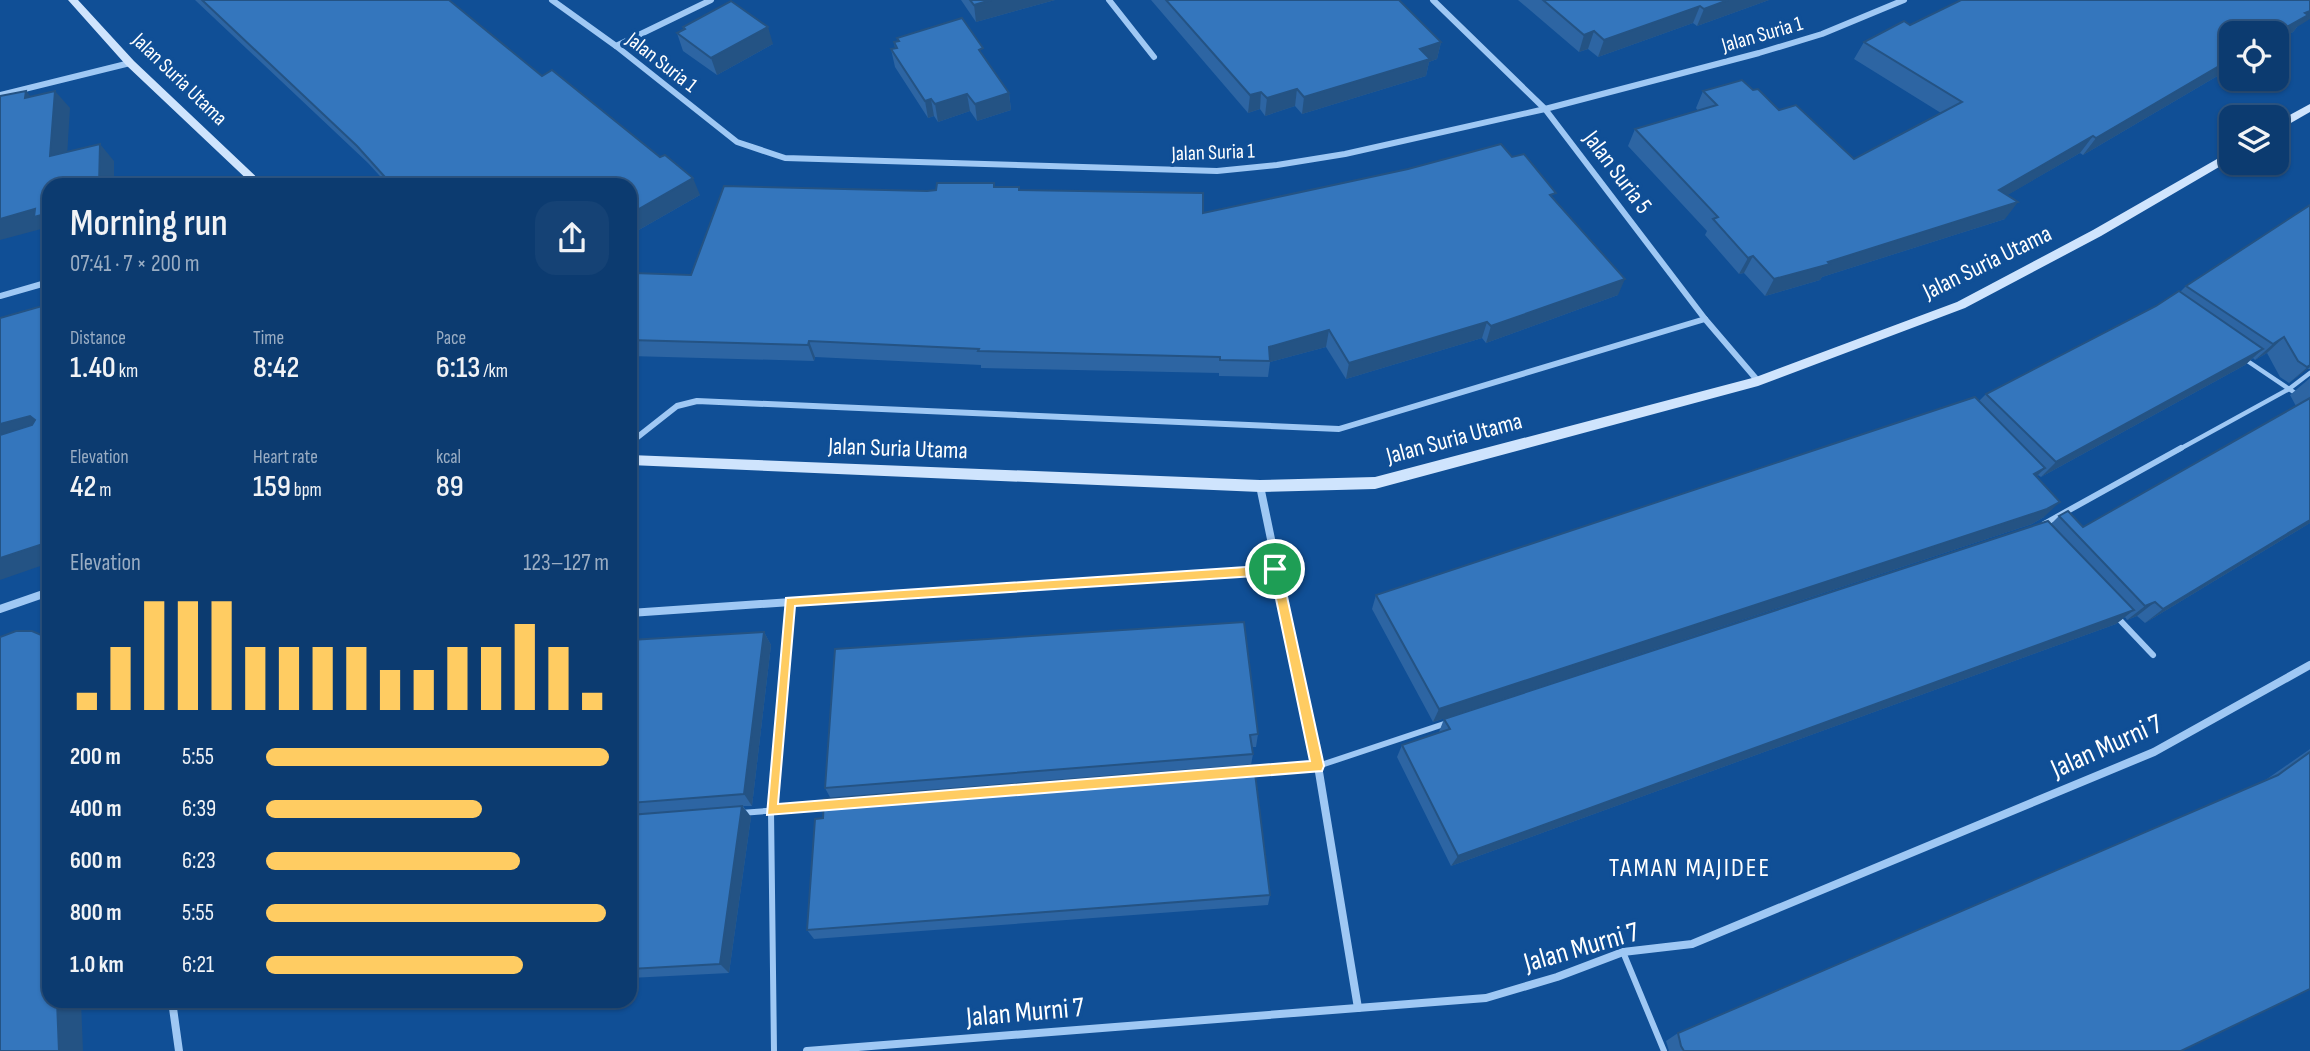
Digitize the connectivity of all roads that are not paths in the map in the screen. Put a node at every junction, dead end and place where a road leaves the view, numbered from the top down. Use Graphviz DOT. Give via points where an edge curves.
graph roads {
  1 [pos="73,0"];
  2 [pos="552,0"];
  3 [pos="711,0"];
  4 [pos="1109,0"];
  5 [pos="1433,0"];
  6 [pos="1904,0"];
  7 [pos="617,46"];
  8 [pos="1154,57"];
  9 [pos="130,63"];
  10 [pos="0,95"];
  11 [pos="2310,107"];
  12 [pos="1545,108"];
  13 [pos="2289,120"];
  14 [pos="2219,162"];
  15 [pos="252,178"];
  16 [pos="42,284"];
  17 [pos="0,296"];
  18 [pos="1705,319"];
  19 [pos="2245,359"];
  20 [pos="2310,373"];
  21 [pos="1758,381"];
  22 [pos="2289,389"];
  23 [pos="2310,403"];
  24 [pos="637,437"];
  25 [pos="637,460"];
  26 [pos="1260,486"];
  27 [pos="2057,502"];
  28 [pos="2067,512"];
  29 [pos="2034,529"];
  30 [pos="1275,569"];
  31 [pos="42,594"];
  32 [pos="790,601"];
  33 [pos="2107,607"];
  34 [pos="0,609"];
  35 [pos="637,612"];
  36 [pos="2153,655"];
  37 [pos="2310,664"];
  38 [pos="1450,722"];
  39 [pos="1318,766"];
  40 [pos="1236,773"];
  41 [pos="840,805"];
  42 [pos="771,811"];
  43 [pos="733,814"];
  44 [pos="1623,952"];
  45 [pos="1358,1007"];
  46 [pos="173,1008"];
  47 [pos="178,1051"];
  48 [pos="774,1051"];
  49 [pos="807,1051"];
  50 [pos="1664,1051"];
  1 -- 9 [label="main road, Jalan Suria Utama"];
  2 -- 7 [label="street, Jalan Suria 1"];
  3 -- 7 [label="street"];
  4 -- 8 [label="street"];
  5 -- 12 [label="street, Jalan Suria 5"];
  6 -- 12 [label="street, Jalan Suria 1" via="1822,34"];
  7 -- 12 [label="street, Jalan Suria 1" via="737,142 785,158 1217,171 1345,154"];
  9 -- 10 [label="street"];
  9 -- 15 [label="main road, Jalan Suria Utama"];
  11 -- 13 [label="main road"];
  12 -- 18 [label="street, Jalan Suria 5"];
  14 -- 21 [label="main road, Jalan Suria Utama" via="1961,305"];
  16 -- 17 [label="street"];
  18 -- 21 [label="street, Jalan Suria 5"];
  18 -- 24 [label="street" via="1339,429 698,401 677,406"];
  19 -- 22 [label="lane"];
  20 -- 22 [label="lane"];
  21 -- 26 [label="main road, Jalan Suria Utama" via="1375,483"];
  22 -- 23 [label="lane"];
  22 -- 28 [label="lane"];
  25 -- 26 [label="main road, Jalan Suria Utama"];
  26 -- 30 [label="street"];
  27 -- 28 [label="lane"];
  28 -- 29 [label="lane"];
  30 -- 32 [label="street"];
  30 -- 39 [label="street"];
  31 -- 34 [label="street"];
  32 -- 35 [label="street"];
  32 -- 42 [label="lane"];
  33 -- 36 [label="lane"];
  37 -- 44 [label="street, Jalan Murni 7" via="2154,752 1692,944"];
  38 -- 39 [label="lane"];
  39 -- 40 [label="lane"];
  39 -- 45 [label="street"];
  41 -- 42 [label="lane"];
  42 -- 43 [label="lane"];
  42 -- 48 [label="lane"];
  44 -- 45 [label="street, Jalan Murni 7" via="1486,998"];
  44 -- 50 [label="lane"];
  45 -- 49 [label="street, Jalan Murni 7"];
  46 -- 47 [label="street"];
}
